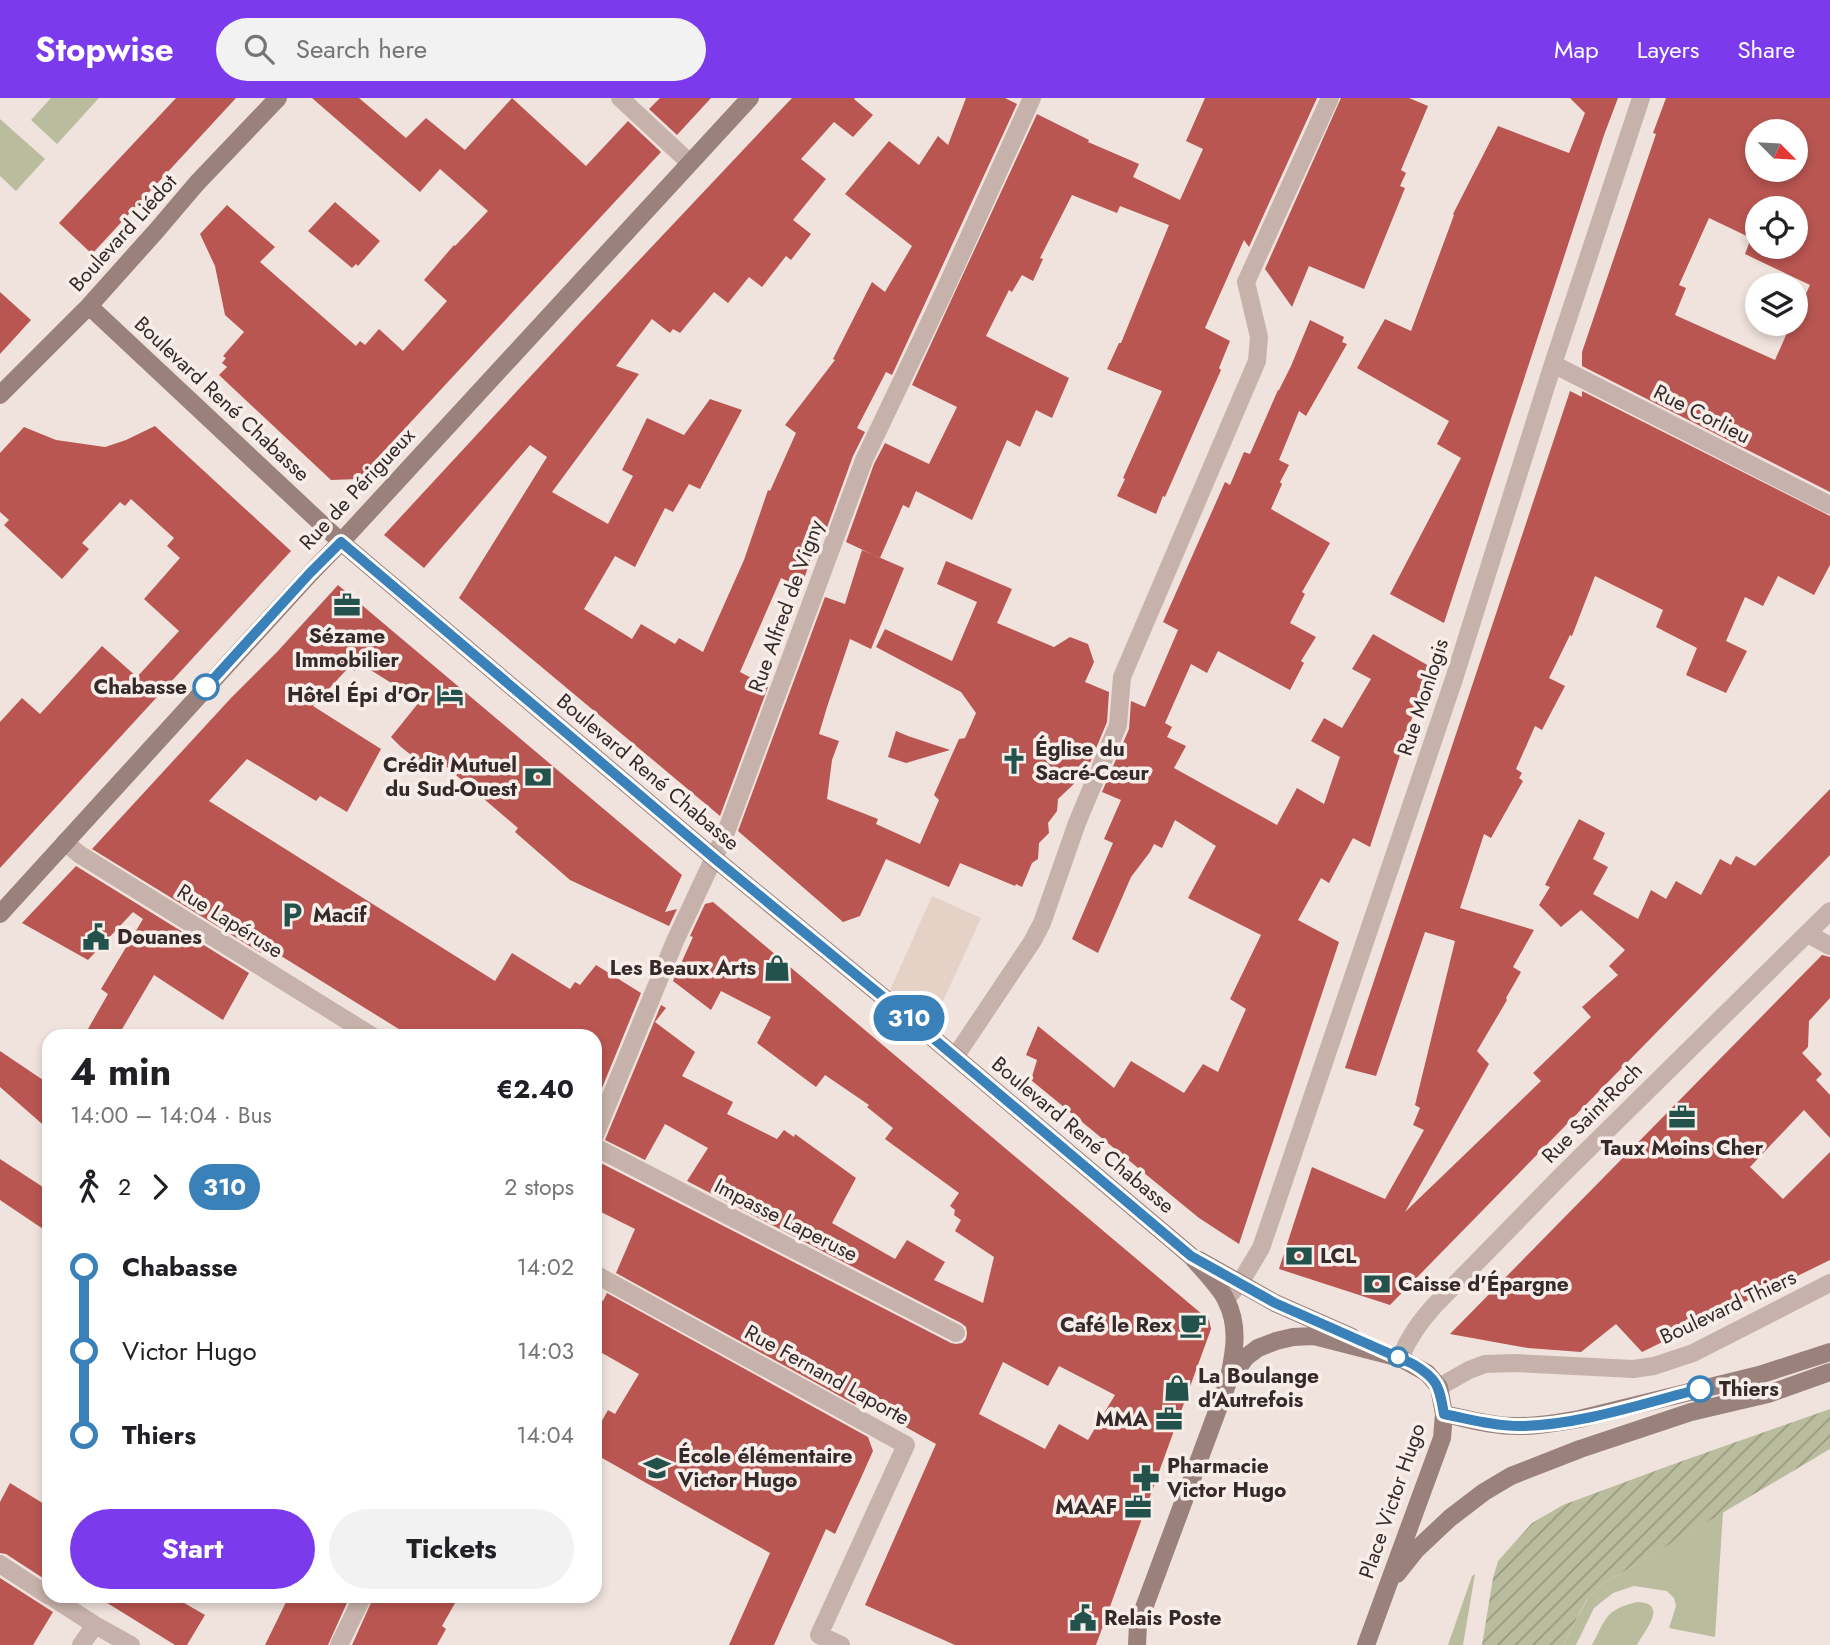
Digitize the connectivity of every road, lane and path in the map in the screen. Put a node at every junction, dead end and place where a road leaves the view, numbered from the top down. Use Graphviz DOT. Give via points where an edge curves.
graph roads {
  1 [pos="278,98"];
  2 [pos="620,98"];
  3 [pos="750,98"];
  4 [pos="1032,98"];
  5 [pos="1330,98"];
  6 [pos="1641,98"];
  7 [pos="690,163"];
  8 [pos="89,306"];
  9 [pos="1553,364"];
  10 [pos="0,395"];
  11 [pos="1830,505"];
  12 [pos="341,542"];
  13 [pos="65,842"];
  14 [pos="714,858"];
  15 [pos="1830,911"];
  16 [pos="0,914"];
  17 [pos="1808,934"];
  18 [pos="1830,946"];
  19 [pos="361,1029"];
  20 [pos="955,1057"];
  21 [pos="602,1118"];
  22 [pos="602,1151"];
  23 [pos="1191,1256"];
  24 [pos="602,1278"];
  25 [pos="1240,1283"];
  26 [pos="1830,1283"];
  27 [pos="1226,1299"];
  28 [pos="956,1333"];
  29 [pos="1830,1352"];
  30 [pos="1400,1358"];
  31 [pos="1830,1372"];
  32 [pos="1228,1382"];
  33 [pos="1439,1387"];
  34 [pos="1444,1414"];
  35 [pos="0,1564"];
  36 [pos="1388,1585"];
  37 [pos="42,1591"];
  38 [pos="60,1603"];
  39 [pos="360,1603"];
  40 [pos="1138,1624"];
  41 [pos="95,1625"];
  42 [pos="816,1640"];
  43 [pos="81,1645"];
  44 [pos="131,1645"];
  45 [pos="339,1645"];
  46 [pos="841,1645"];
  47 [pos="1130,1645"];
  48 [pos="1137,1645"];
  49 [pos="1366,1645"];
  1 -- 8 [label="main road, Boulevard Liédot"];
  2 -- 7 [label="street"];
  3 -- 7 [label="main road, Rue de Périgueux"];
  4 -- 14 [label="street, Rue Alfred de Vigny" via="864,460"];
  5 -- 20 [label="street" via="1246,282 1259,337 1257,361 1122,677 1118,725 1077,822 1042,923"];
  6 -- 9 [label="street, Rue Monlogis"];
  7 -- 12 [label="main road, Rue de Périgueux"];
  8 -- 10 [label="main road, Boulevard Liédot"];
  8 -- 12 [label="main road, Boulevard René Chabasse"];
  9 -- 11 [label="street, Rue Corlieu"];
  9 -- 25 [label="street, Rue Monlogis" via="1454,680 1277,1203 1261,1248"];
  12 -- 13 [label="main road, Rue de Périgueux"];
  12 -- 14 [label="main road, Boulevard René Chabasse"];
  13 -- 16 [label="main road, Rue de Périgueux"];
  13 -- 19 [label="street, Rue Lapéruse"];
  14 -- 20 [label="main road, Boulevard René Chabasse"];
  14 -- 21 [label="street, Rue Alfred de Vigny"];
  15 -- 17 [label="street, Rue Saint-Roch"];
  17 -- 18 [label="street"];
  17 -- 30 [label="street, Rue Saint-Roch" via="1442,1298 1418,1324"];
  20 -- 23 [label="main road, Boulevard René Chabasse"];
  22 -- 28 [label="street, Impasse Laperuse"];
  23 -- 25 [label="main road, Boulevard René Chabasse"];
  23 -- 27 [label="main road, Boulevard René Chabasse"];
  24 -- 42 [label="street, Rue Fernand Laporte" via="906,1445"];
  25 -- 27 [label="street, Rue Monlogis"];
  25 -- 30 [label="main road, Boulevard René Chabasse"];
  26 -- 33 [label="street, Boulevard Thiers" via="1693,1353 1654,1366 1485,1364"];
  27 -- 32 [label="main road, Boulevard René Chabasse" via="1236,1347"];
  29 -- 34 [label="main road" via="1759,1375 1550,1424 1494,1424"];
  30 -- 32 [label="main road" via="1314,1336 1293,1337 1258,1348"];
  30 -- 33 [label="main road" via="1427,1373"];
  31 -- 36 [label="main road" via="1768,1394 1691,1412 1511,1476 1450,1518"];
  32 -- 40 [label="main road"];
  33 -- 34 [label="main road, Place Victor Hugo"];
  34 -- 36 [label="main road, Place Victor Hugo" via="1442,1438"];
  35 -- 37 [label="street"];
  36 -- 49 [label="main road, Place Victor Hugo"];
  38 -- 41 [label="street"];
  39 -- 45 [label="street"];
  40 -- 47 [label="main road"];
  40 -- 48 [label="main road"];
  41 -- 43 [label="street"];
  41 -- 44 [label="street"];
  42 -- 46 [label="street, Rue Fernand Laporte"];
}
